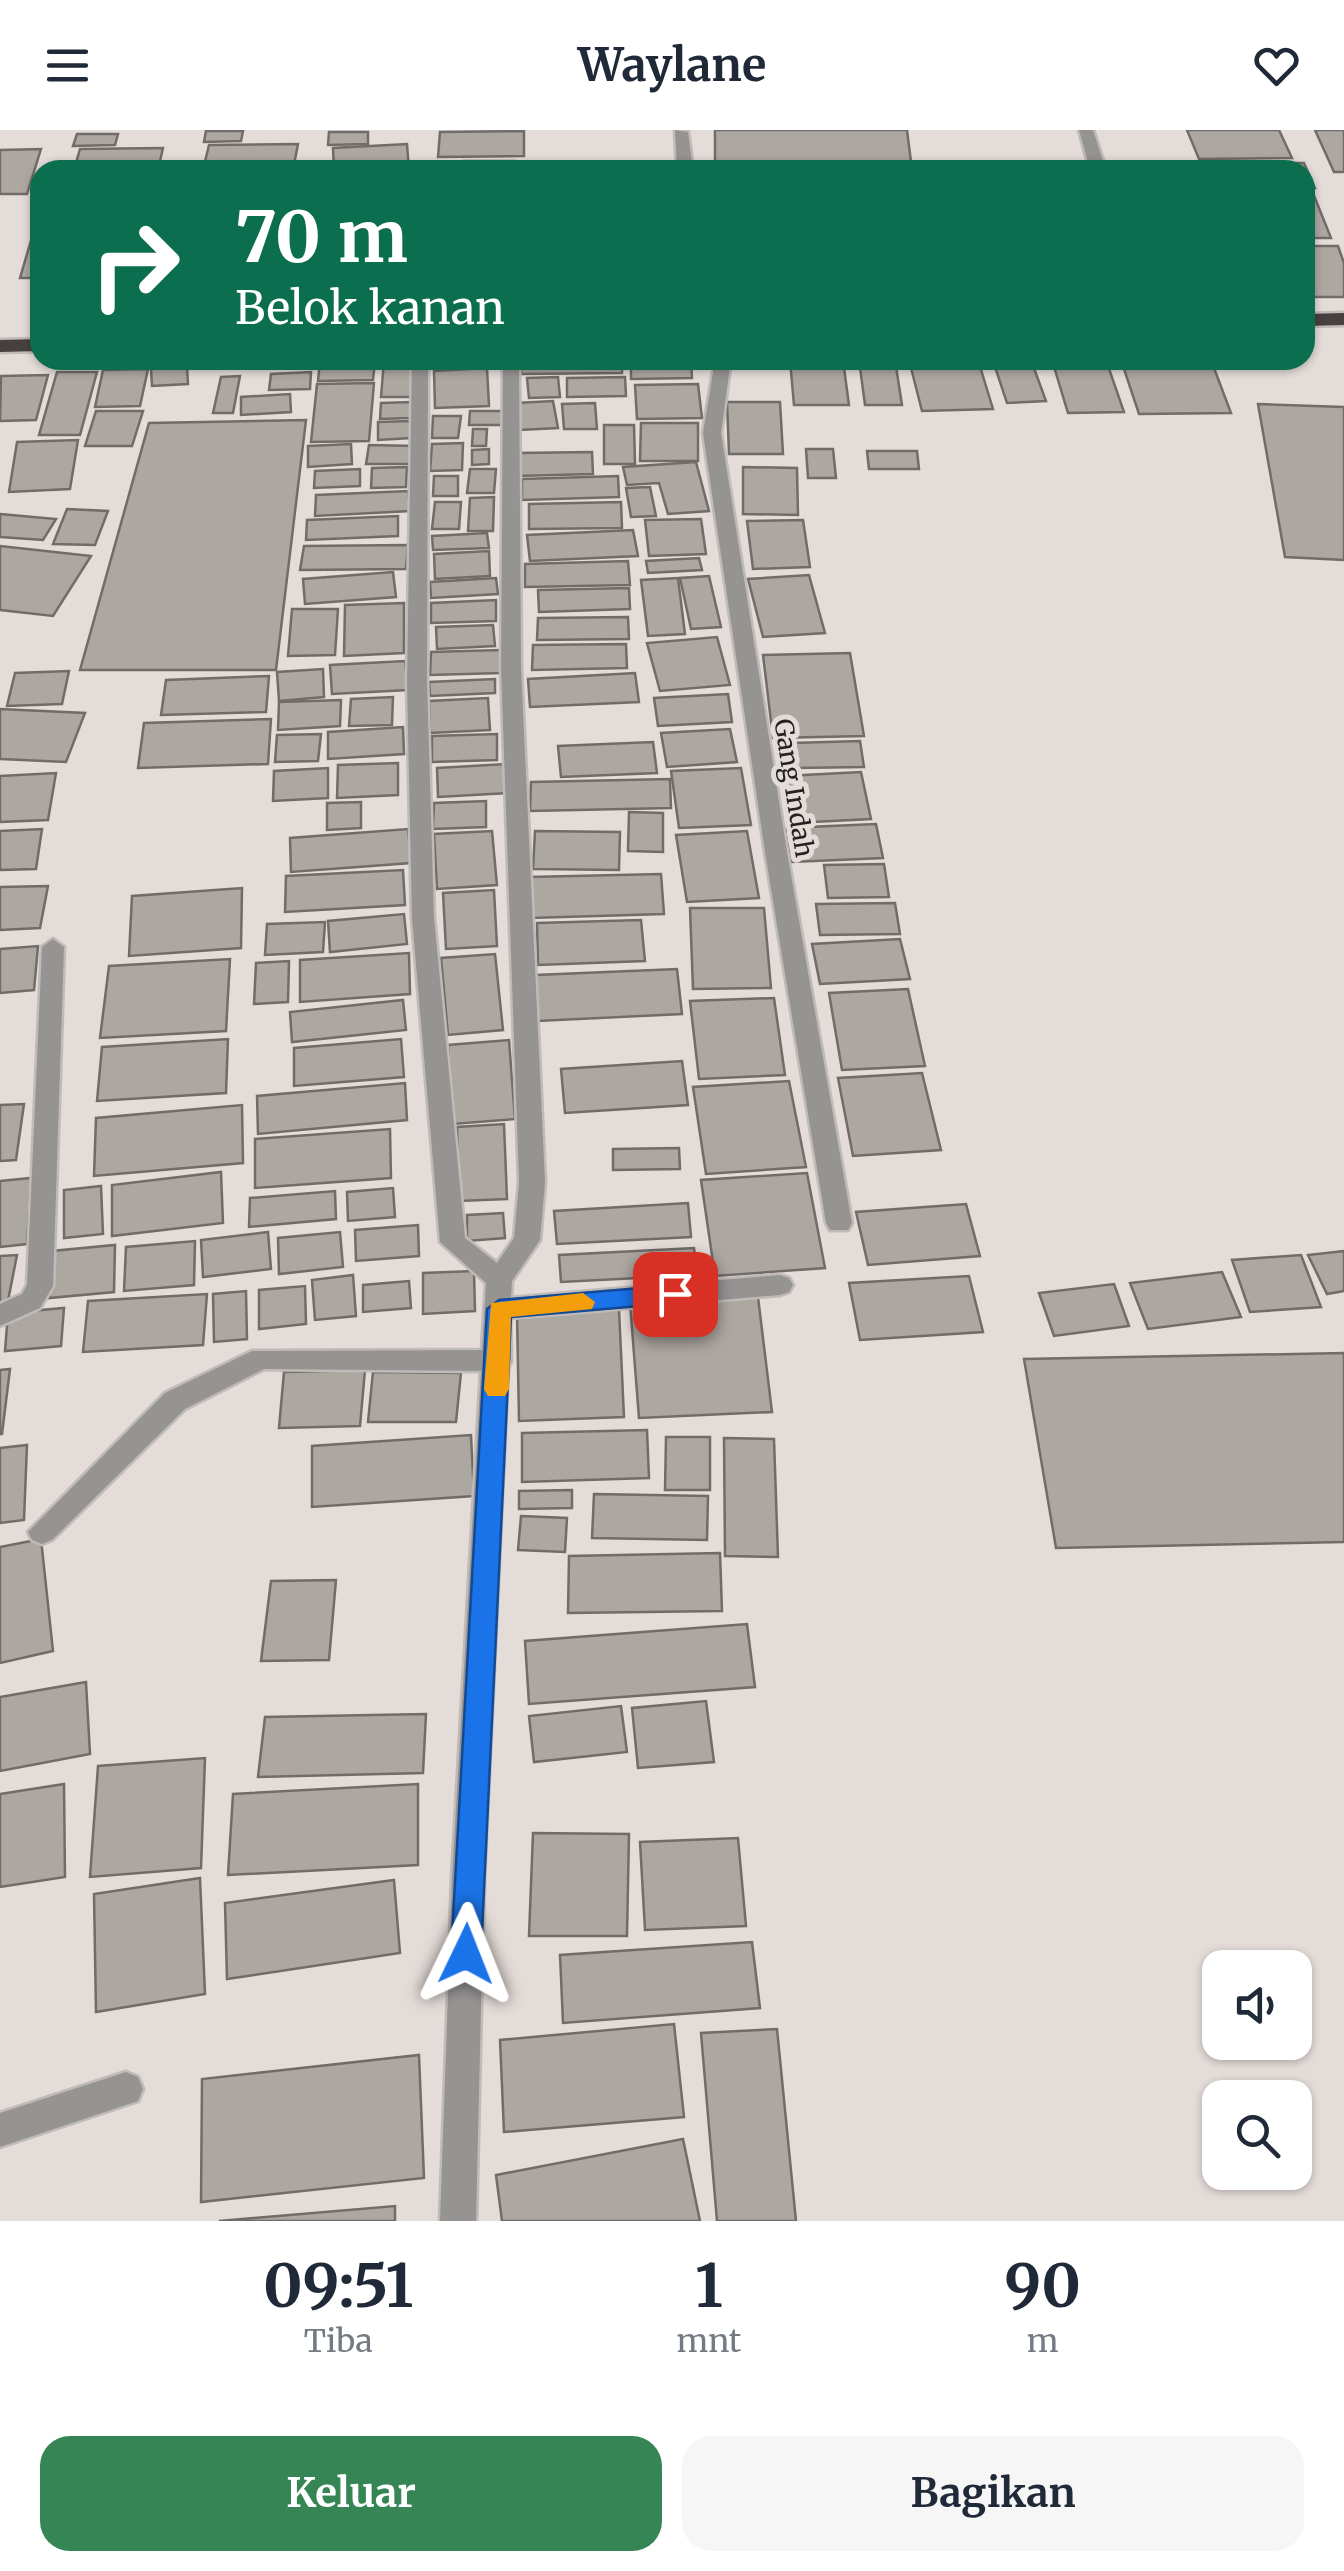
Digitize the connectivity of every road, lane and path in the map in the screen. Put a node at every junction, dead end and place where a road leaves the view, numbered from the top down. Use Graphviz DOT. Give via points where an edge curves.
graph roads {
  1 [pos="1086,130"];
  2 [pos="680,132"];
  3 [pos="684,160"];
  4 [pos="1095,160"];
  5 [pos="1344,319"];
  6 [pos="1315,320"];
  7 [pos="30,345"];
  8 [pos="0,346"];
  9 [pos="420,370"];
  10 [pos="510,370"];
  11 [pos="722,370"];
  12 [pos="54,947"];
  13 [pos="839,1223"];
  14 [pos="780,1285"];
  15 [pos="499,1294"];
  16 [pos="0,1316"];
  17 [pos="498,1360"];
  18 [pos="42,1532"];
  19 [pos="126,2089"];
  20 [pos="0,2130"];
  21 [pos="458,2221"];
  1 -- 4 [label="street"];
  2 -- 3 [label="street"];
  5 -- 6 [label="highway"];
  7 -- 8 [label="highway"];
  9 -- 15 [label="street" via="423,918 453,1242"];
  10 -- 15 [label="street" via="511,658 532,1182 527,1240"];
  11 -- 13 [label="street, Gang Indah" via="712,434"];
  12 -- 16 [label="street" via="40,1286 31,1301"];
  14 -- 15 [label="street"];
  15 -- 17 [label="street"];
  17 -- 18 [label="street" via="261,1358 175,1401"];
  17 -- 21 [label="street" via="468,1878"];
  19 -- 20 [label="street"];
}
